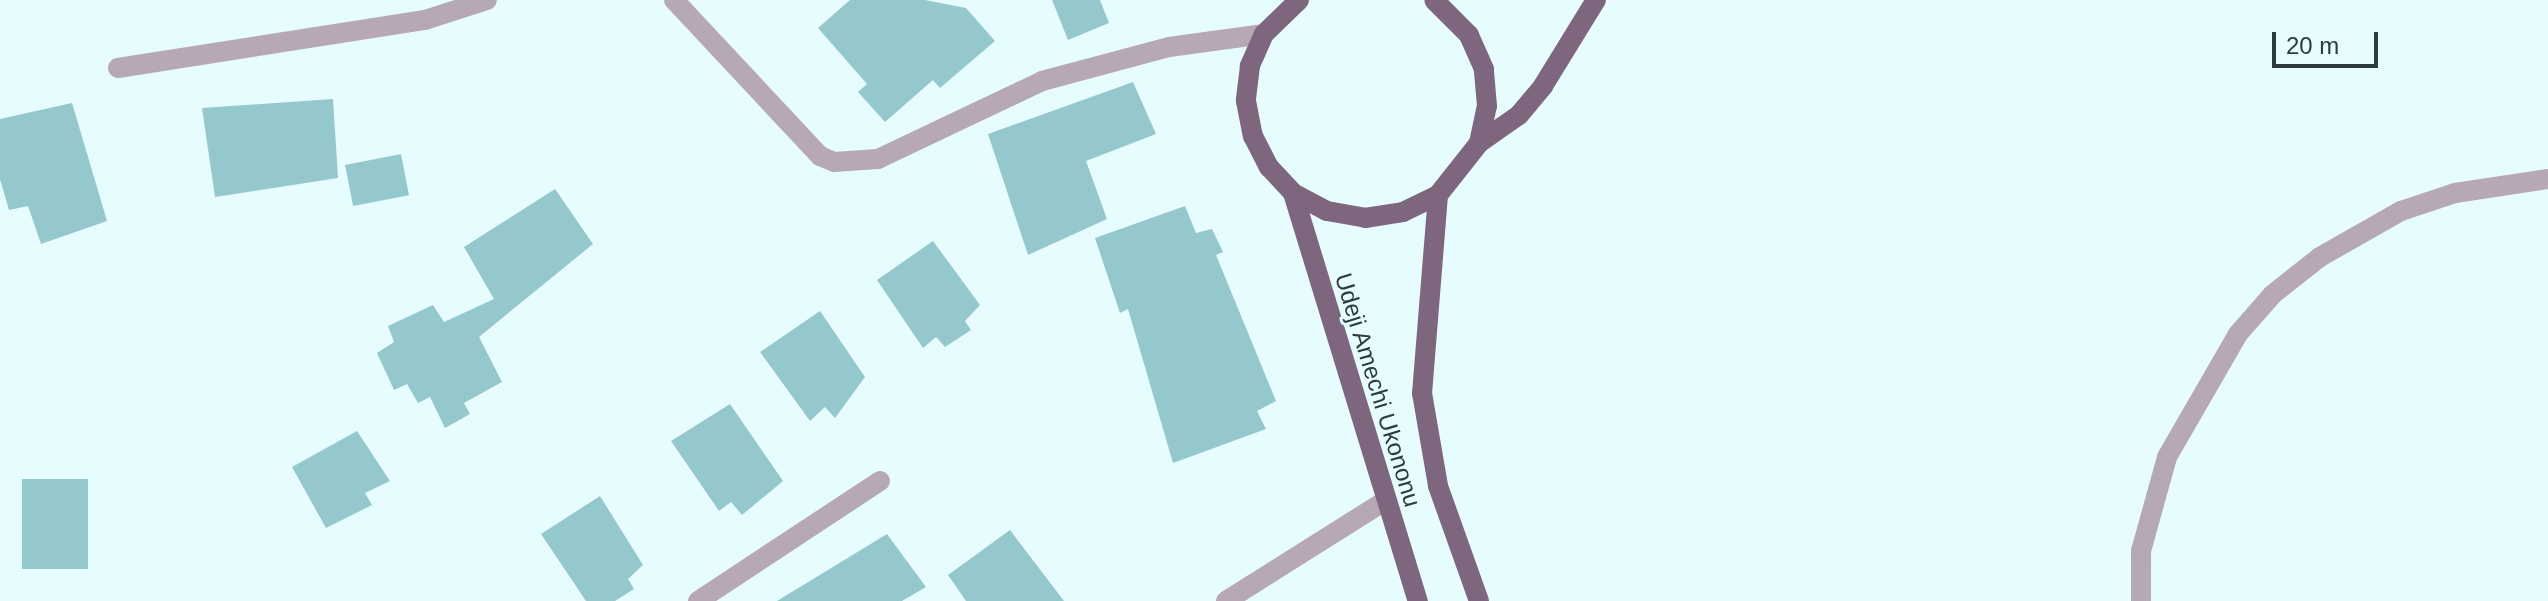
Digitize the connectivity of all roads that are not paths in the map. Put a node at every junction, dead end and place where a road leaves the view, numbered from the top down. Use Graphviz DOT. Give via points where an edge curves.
graph roads {
  1 [pos="487,0"];
  2 [pos="674,0"];
  3 [pos="1299,0"];
  4 [pos="1434,0"];
  5 [pos="1596,0"];
  6 [pos="1264,34"];
  7 [pos="118,68"];
  8 [pos="1479,143"];
  9 [pos="2548,179"];
  10 [pos="1293,193"];
  11 [pos="1438,195"];
  12 [pos="880,481"];
  13 [pos="1383,502"];
  14 [pos="698,601"];
  15 [pos="1226,601"];
  16 [pos="1418,601"];
  17 [pos="1479,601"];
  18 [pos="2141,601"];
  1 -- 7 [label="street" via="425,20"];
  2 -- 6 [label="street" via="820,156 834,162 878,159 1042,81 1169,47"];
  3 -- 6 [label="main road"];
  4 -- 8 [label="main road" via="1469,35 1484,69 1487,106"];
  5 -- 8 [label="main road" via="1543,86 1519,115"];
  6 -- 10 [label="main road" via="1250,66 1246,101 1263,157"];
  8 -- 11 [label="main road"];
  9 -- 18 [label="street" via="2455,193 2401,211 2320,257 2273,294 2238,334 2167,457 2141,551"];
  10 -- 11 [label="main road" via="1327,211 1365,218 1403,212"];
  10 -- 13 [label="main road, Udeji Amechi Ukononu"];
  11 -- 17 [label="main road, Udeji Amechi Ukononu" via="1422,393 1438,486"];
  12 -- 14 [label="street"];
  13 -- 15 [label="street"];
  13 -- 16 [label="main road, Udeji Amechi Ukononu"];
}
